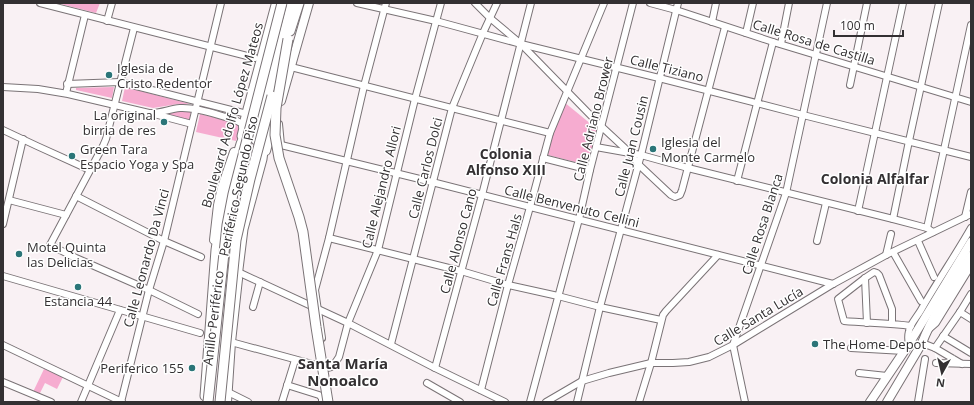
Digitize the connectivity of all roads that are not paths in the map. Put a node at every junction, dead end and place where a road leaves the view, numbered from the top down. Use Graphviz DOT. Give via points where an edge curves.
graph roads {
  1 [pos="40,3"];
  2 [pos="112,3"];
  3 [pos="221,3"];
  4 [pos="276,3"];
  5 [pos="283,3"];
  6 [pos="292,3"];
  7 [pos="299,3"];
  8 [pos="308,3"];
  9 [pos="357,3"];
  10 [pos="441,3"];
  11 [pos="474,3"];
  12 [pos="497,3"];
  13 [pos="531,3"];
  14 [pos="604,3"];
  15 [pos="633,3"];
  16 [pos="650,3"];
  17 [pos="678,3"];
  18 [pos="716,3"];
  19 [pos="753,3"];
  20 [pos="789,3"];
  21 [pos="827,3"];
  22 [pos="867,3"];
  23 [pos="903,3"];
  24 [pos="939,3"];
  25 [pos="385,6"];
  26 [pos="676,10"];
  27 [pos="85,15"];
  28 [pos="490,18"];
  29 [pos="107,20"];
  30 [pos="436,22"];
  31 [pos="712,22"];
  32 [pos="971,25"];
  33 [pos="725,26"];
  34 [pos="134,28"];
  35 [pos="483,33"];
  36 [pos="746,33"];
  37 [pos="288,39"];
  38 [pos="772,42"];
  39 [pos="520,44"];
  40 [pos="781,44"];
  41 [pos="211,47"];
  42 [pos="816,55"];
  43 [pos="255,58"];
  44 [pos="582,58"];
  45 [pos="854,66"];
  46 [pos="617,67"];
  47 [pos="291,68"];
  48 [pos="888,76"];
  49 [pos="659,78"];
  50 [pos="120,82"];
  51 [pos="67,84"];
  52 [pos="850,85"];
  53 [pos="364,86"];
  54 [pos="921,86"];
  55 [pos="3,87"];
  56 [pos="708,90"];
  57 [pos="567,92"];
  58 [pos="66,93"];
  59 [pos="272,96"];
  60 [pos="956,97"];
  61 [pos="415,98"];
  62 [pos="197,102"];
  63 [pos="971,102"];
  64 [pos="756,103"];
  65 [pos="115,105"];
  66 [pos="279,107"];
  67 [pos="452,108"];
  68 [pos="195,109"];
  69 [pos="149,113"];
  70 [pos="803,116"];
  71 [pos="247,119"];
  72 [pos="500,120"];
  73 [pos="192,124"];
  74 [pos="602,127"];
  75 [pos="3,130"];
  76 [pos="550,133"];
  77 [pos="875,133"];
  78 [pos="23,139"];
  79 [pos="909,141"];
  80 [pos="596,147"];
  81 [pos="944,150"];
  82 [pos="630,153"];
  83 [pos="641,155"];
  84 [pos="971,156"];
  85 [pos="544,158"];
  86 [pos="347,160"];
  87 [pos="638,164"];
  88 [pos="688,168"];
  89 [pos="90,170"];
  90 [pos="590,170"];
  91 [pos="396,173"];
  92 [pos="737,181"];
  93 [pos="432,182"];
  94 [pos="971,192"];
  95 [pos="786,193"];
  96 [pos="482,195"];
  97 [pos="76,196"];
  98 [pos="9,200"];
  99 [pos="826,203"];
  100 [pos="530,207"];
  101 [pos="858,210"];
  102 [pos="66,215"];
  103 [pos="968,216"];
  104 [pos="580,219"];
  105 [pos="893,219"];
  106 [pos="3,224"];
  107 [pos="927,228"];
  108 [pos="971,228"];
  109 [pos="621,230"];
  110 [pos="934,232"];
  111 [pos="891,234"];
  112 [pos="330,238"];
  113 [pos="164,241"];
  114 [pos="817,241"];
  115 [pos="918,241"];
  116 [pos="971,242"];
  117 [pos="378,250"];
  118 [pos="894,252"];
  119 [pos="718,256"];
  120 [pos="886,256"];
  121 [pos="971,256"];
  122 [pos="201,257"];
  123 [pos="413,259"];
  124 [pos="760,266"];
  125 [pos="971,266"];
  126 [pos="461,271"];
  127 [pos="238,272"];
  128 [pos="3,276"];
  129 [pos="934,277"];
  130 [pos="865,278"];
  131 [pos="260,282"];
  132 [pos="508,284"];
  133 [pos="833,284"];
  134 [pos="149,290"];
  135 [pos="971,294"];
  136 [pos="558,296"];
  137 [pos="921,301"];
  138 [pos="253,307"];
  139 [pos="600,307"];
  140 [pos="318,309"];
  141 [pos="120,310"];
  142 [pos="960,312"];
  143 [pos="198,314"];
  144 [pos="142,316"];
  145 [pos="971,319"];
  146 [pos="661,320"];
  147 [pos="348,323"];
  148 [pos="866,323"];
  149 [pos="892,323"];
  150 [pos="911,326"];
  151 [pos="200,333"];
  152 [pos="926,333"];
  153 [pos="943,336"];
  154 [pos="231,342"];
  155 [pos="922,343"];
  156 [pos="391,344"];
  157 [pos="909,344"];
  158 [pos="3,345"];
  159 [pos="733,345"];
  160 [pos="851,348"];
  161 [pos="935,348"];
  162 [pos="904,351"];
  163 [pos="971,353"];
  164 [pos="925,359"];
  165 [pos="295,360"];
  166 [pos="651,363"];
  167 [pos="936,363"];
  168 [pos="962,364"];
  169 [pos="971,364"];
  170 [pos="327,368"];
  171 [pos="435,368"];
  172 [pos="859,373"];
  173 [pos="887,376"];
  174 [pos="582,381"];
  175 [pos="3,382"];
  176 [pos="427,384"];
  177 [pos="287,385"];
  178 [pos="88,386"];
  179 [pos="217,390"];
  180 [pos="481,390"];
  181 [pos="228,392"];
  182 [pos="324,401"];
  183 [pos="52,402"];
  184 [pos="81,402"];
  185 [pos="121,402"];
  186 [pos="201,402"];
  187 [pos="205,402"];
  188 [pos="209,402"];
  189 [pos="216,402"];
  190 [pos="220,402"];
  191 [pos="227,402"];
  192 [pos="248,402"];
  193 [pos="282,402"];
  194 [pos="332,402"];
  195 [pos="460,402"];
  196 [pos="505,402"];
  197 [pos="530,402"];
  198 [pos="546,402"];
  199 [pos="577,402"];
  200 [pos="639,402"];
  201 [pos="745,402"];
  202 [pos="870,402"];
  203 [pos="888,402"];
  204 [pos="918,402"];
  1 -- 27 [label="street"];
  2 -- 29 [label="street"];
  3 -- 41 [label="street, Calle Leonardo Da Vinci"];
  4 -- 71 [label="main road, Boulevard Adolfo López Mateos"];
  5 -- 71 [label="highway, Anillo Periférico"];
  5 -- 188 [label="highway, Periférico Segundo Piso, bridge" via="227,225"];
  6 -- 179 [label="highway, Anillo Periférico" via="236,227"];
  7 -- 37 [label="highway, Periférico Segundo Piso"];
  8 -- 47 [label="main road"];
  9 -- 25 [label="street, Calle Tiziano"];
  10 -- 30 [label="street, Calle Alejandro Allori"];
  11 -- 28 [label="street"];
  12 -- 28 [label="street, Calle Carlos Dolci"];
  13 -- 39 [label="street, Calle Alonso Cano"];
  14 -- 44 [label="street, Calle Frans Hals"];
  15 -- 46 [label="street, Calle Adriano Brower"];
  16 -- 26 [label="street, Calle Rosa de Castilla"];
  17 -- 26 [label="street, Calle Juan Cousin"];
  18 -- 31 [label="street"];
  19 -- 36 [label="street"];
  20 -- 40 [label="street"];
  21 -- 42 [label="street, Calle Rosa Blanca"];
  22 -- 45 [label="street"];
  23 -- 48 [label="street"];
  24 -- 54 [label="street"];
  25 -- 30 [label="street, Calle Tiziano"];
  25 -- 53 [label="street"];
  26 -- 31 [label="street, Calle Rosa de Castilla"];
  26 -- 49 [label="street, Calle Juan Cousin"];
  27 -- 29 [label="street"];
  27 -- 51 [label="street"];
  28 -- 35 [label="street, Calle Carlos Dolci"];
  28 -- 39 [label="street"];
  29 -- 34 [label="street"];
  30 -- 35 [label="street, Calle Tiziano"];
  30 -- 61 [label="street, Calle Alejandro Allori"];
  31 -- 33 [label="street, Calle Rosa de Castilla"];
  32 -- 60 [label="street"];
  33 -- 36 [label="street, Calle Rosa de Castilla"];
  33 -- 56 [label="street"];
  34 -- 41 [label="street"];
  34 -- 50 [label="street"];
  35 -- 39 [label="street, Calle Tiziano"];
  35 -- 67 [label="street, Calle Carlos Dolci"];
  36 -- 38 [label="street, Calle Rosa de Castilla"];
  37 -- 59 [label="highway, Periférico Segundo Piso, bridge"];
  37 -- 182 [label="highway, bridge" via="276,108 275,135 279,158 303,232"];
  38 -- 40 [label="street, Calle Rosa de Castilla"];
  38 -- 64 [label="street"];
  39 -- 44 [label="street, Calle Tiziano"];
  39 -- 57 [label="street"];
  39 -- 72 [label="street, Calle Alonso Cano"];
  40 -- 42 [label="street, Calle Rosa de Castilla"];
  41 -- 43 [label="street"];
  41 -- 62 [label="street, Calle Leonardo Da Vinci"];
  42 -- 45 [label="street, Calle Rosa de Castilla"];
  42 -- 70 [label="street, Calle Rosa Blanca"];
  44 -- 46 [label="street, Calle Tiziano"];
  44 -- 57 [label="street, Calle Frans Hals"];
  45 -- 48 [label="street, Calle Rosa de Castilla"];
  45 -- 52 [label="street"];
  46 -- 49 [label="street, Calle Tiziano"];
  46 -- 74 [label="street, Calle Adriano Brower"];
  47 -- 53 [label="street"];
  47 -- 66 [label="main road"];
  48 -- 54 [label="street, Calle Rosa de Castilla"];
  48 -- 77 [label="street"];
  49 -- 56 [label="street, Calle Tiziano"];
  49 -- 83 [label="street, Calle Juan Cousin"];
  50 -- 51 [label="street"];
  50 -- 62 [label="street"];
  50 -- 65 [label="street"];
  51 -- 58 [label="street"];
  53 -- 61 [label="street"];
  53 -- 86 [label="street"];
  54 -- 60 [label="street, Calle Rosa de Castilla"];
  54 -- 79 [label="street"];
  55 -- 58 [label="street"];
  56 -- 64 [label="street, Calle Tiziano"];
  56 -- 88 [label="street"];
  57 -- 74 [label="street"];
  57 -- 76 [label="street, Calle Frans Hals"];
  58 -- 65 [label="street"];
  59 -- 179 [label="highway, bridge" via="262,159 242,229 226,369"];
  59 -- 190 [label="highway, Periférico Segundo Piso, bridge" via="236,240"];
  60 -- 63 [label="street, Calle Rosa de Castilla"];
  60 -- 81 [label="street"];
  61 -- 67 [label="street"];
  61 -- 91 [label="street, Calle Alejandro Allori"];
  62 -- 68 [label="street, Calle Leonardo Da Vinci"];
  62 -- 71 [label="street"];
  64 -- 70 [label="street, Calle Tiziano"];
  64 -- 92 [label="street"];
  65 -- 69 [label="street"];
  65 -- 89 [label="street" via="106,139"];
  66 -- 86 [label="street, Calle Benvenuto Cellini" via="280,147"];
  66 -- 127 [label="main road" via="246,228"];
  67 -- 72 [label="street"];
  67 -- 93 [label="street, Calle Carlos Dolci"];
  68 -- 69 [label="street" via="182,108"];
  68 -- 71 [label="street" via="239,122"];
  68 -- 73 [label="street, Calle Leonardo Da Vinci"];
  69 -- 73 [label="street"];
  70 -- 77 [label="street, Calle Tiziano"];
  70 -- 95 [label="street, Calle Rosa Blanca"];
  71 -- 186 [label="main road, Boulevard Adolfo López Mateos" via="218,205"];
  71 -- 187 [label="highway" via="223,204 216,250"];
  71 -- 188 [label="highway, Anillo Periférico" via="229,227"];
  72 -- 76 [label="street"];
  72 -- 96 [label="street, Calle Alonso Cano"];
  73 -- 113 [label="street, Calle Leonardo Da Vinci"];
  74 -- 80 [label="street, Calle Adriano Brower"];
  74 -- 82 [label="street"];
  75 -- 78 [label="street"];
  76 -- 85 [label="street, Calle Frans Hals"];
  77 -- 79 [label="street, Calle Tiziano"];
  77 -- 101 [label="street"];
  78 -- 89 [label="street"];
  78 -- 98 [label="street"];
  79 -- 81 [label="street, Calle Tiziano"];
  79 -- 105 [label="street"];
  80 -- 82 [label="street"];
  80 -- 90 [label="street, Calle Adriano Brower"];
  81 -- 84 [label="street, Calle Tiziano"];
  81 -- 107 [label="street"];
  82 -- 83 [label="street"];
  82 -- 87 [label="street"];
  83 -- 87 [label="street, Calle Juan Cousin"];
  83 -- 88 [label="street"];
  85 -- 90 [label="street"];
  85 -- 100 [label="street, Calle Frans Hals"];
  86 -- 91 [label="street, Calle Benvenuto Cellini"];
  86 -- 112 [label="street"];
  87 -- 88 [label="street" via="675,197 680,195"];
  87 -- 109 [label="street, Calle Juan Cousin"];
  88 -- 92 [label="street"];
  89 -- 97 [label="street"];
  90 -- 104 [label="street, Calle Adriano Brower"];
  91 -- 93 [label="street, Calle Benvenuto Cellini"];
  91 -- 117 [label="street, Calle Alejandro Allori"];
  92 -- 95 [label="street"];
  93 -- 96 [label="street, Calle Benvenuto Cellini"];
  93 -- 123 [label="street, Calle Carlos Dolci"];
  94 -- 103 [label="street"];
  95 -- 99 [label="street"];
  95 -- 124 [label="street, Calle Rosa Blanca"];
  96 -- 100 [label="street, Calle Benvenuto Cellini"];
  96 -- 126 [label="street, Calle Alonso Cano"];
  97 -- 102 [label="street"];
  97 -- 113 [label="street"];
  98 -- 102 [label="street"];
  98 -- 106 [label="street"];
  99 -- 101 [label="street"];
  99 -- 114 [label="street"];
  100 -- 104 [label="street, Calle Benvenuto Cellini"];
  100 -- 132 [label="street, Calle Frans Hals"];
  101 -- 105 [label="street"];
  102 -- 134 [label="street" via="50,245"];
  103 -- 110 [label="street, Calle Santa Lucía"];
  104 -- 109 [label="street, Calle Benvenuto Cellini"];
  104 -- 136 [label="street, Calle Adriano Brower"];
  105 -- 107 [label="street"];
  107 -- 110 [label="street"];
  108 -- 150 [label="street"];
  109 -- 119 [label="street, Calle Benvenuto Cellini"];
  109 -- 139 [label="street, Calle Juan Cousin"];
  110 -- 115 [label="street, Calle Santa Lucía"];
  111 -- 120 [label="street"];
  112 -- 117 [label="street"];
  112 -- 140 [label="street" via="316,290"];
  113 -- 122 [label="street"];
  113 -- 134 [label="street, Calle Leonardo Da Vinci"];
  115 -- 118 [label="street, Calle Santa Lucía"];
  115 -- 129 [label="street"];
  116 -- 157 [label="main road"];
  117 -- 123 [label="street"];
  117 -- 147 [label="street, Calle Alejandro Allori"];
  118 -- 120 [label="street, Calle Santa Lucía"];
  118 -- 137 [label="street"];
  119 -- 124 [label="street, Calle Benvenuto Cellini"];
  119 -- 146 [label="street" via="666,311"];
  120 -- 133 [label="street, Calle Santa Lucía"];
  121 -- 152 [label="main road"];
  123 -- 126 [label="street"];
  123 -- 156 [label="street, Calle Carlos Dolci"];
  124 -- 133 [label="street, Calle Benvenuto Cellini"];
  124 -- 159 [label="street, Calle Rosa Blanca"];
  125 -- 152 [label="street" via="936,323"];
  126 -- 132 [label="street"];
  126 -- 171 [label="street, Calle Alonso Cano"];
  127 -- 131 [label="street"];
  127 -- 154 [label="main road"];
  128 -- 141 [label="street"];
  130 -- 148 [label="street"];
  130 -- 148 [label="street" via="838,299 844,321"];
  130 -- 149 [label="street" via="874,272 879,275 892,309"];
  131 -- 138 [label="street"];
  131 -- 140 [label="street"];
  132 -- 136 [label="street"];
  132 -- 180 [label="street, Calle Frans Hals"];
  133 -- 159 [label="street, Calle Santa Lucía"];
  134 -- 143 [label="street"];
  134 -- 144 [label="street, Calle Leonardo Da Vinci"];
  135 -- 142 [label="street"];
  136 -- 139 [label="street"];
  136 -- 197 [label="street, Calle Adriano Brower"];
  139 -- 146 [label="street"];
  139 -- 174 [label="street, Calle Juan Cousin"];
  140 -- 147 [label="street"];
  140 -- 170 [label="street"];
  141 -- 144 [label="street"];
  141 -- 178 [label="street"];
  142 -- 145 [label="street"];
  142 -- 153 [label="street"];
  144 -- 151 [label="street"];
  144 -- 185 [label="street, Calle Leonardo Da Vinci"];
  146 -- 166 [label="street"];
  147 -- 156 [label="street"];
  147 -- 170 [label="street, Calle Alejandro Allori" via="339,357"];
  148 -- 149 [label="street"];
  149 -- 150 [label="street"];
  150 -- 157 [label="street"];
  152 -- 155 [label="main road"];
  153 -- 161 [label="street"];
  153 -- 163 [label="street"];
  154 -- 165 [label="street"];
  154 -- 181 [label="main road"];
  155 -- 161 [label="street"];
  155 -- 203 [label="main road"];
  156 -- 171 [label="street"];
  157 -- 162 [label="main road"];
  158 -- 178 [label="street"];
  159 -- 166 [label="street, Calle Santa Lucía" via="697,361"];
  159 -- 201 [label="street"];
  160 -- 162 [label="street"];
  161 -- 168 [label="street"];
  162 -- 173 [label="main road"];
  164 -- 204 [label="street"];
  165 -- 170 [label="street"];
  165 -- 177 [label="street"];
  166 -- 174 [label="street, Calle Santa Lucía"];
  166 -- 200 [label="street"];
  167 -- 168 [label="street"];
  168 -- 169 [label="street"];
  170 -- 194 [label="street"];
  171 -- 180 [label="street"];
  172 -- 173 [label="street"];
  173 -- 202 [label="main road"];
  174 -- 198 [label="street, Calle Santa Lucía"];
  174 -- 199 [label="street, Calle Juan Cousin"];
  175 -- 183 [label="street"];
  176 -- 195 [label="street"];
  177 -- 182 [label="street" via="319,395"];
  177 -- 193 [label="street"];
  178 -- 184 [label="street"];
  178 -- 185 [label="street"];
  179 -- 189 [label="highway, Anillo Periférico"];
  180 -- 196 [label="street"];
  181 -- 191 [label="main road"];
  181 -- 192 [label="street"];
}
